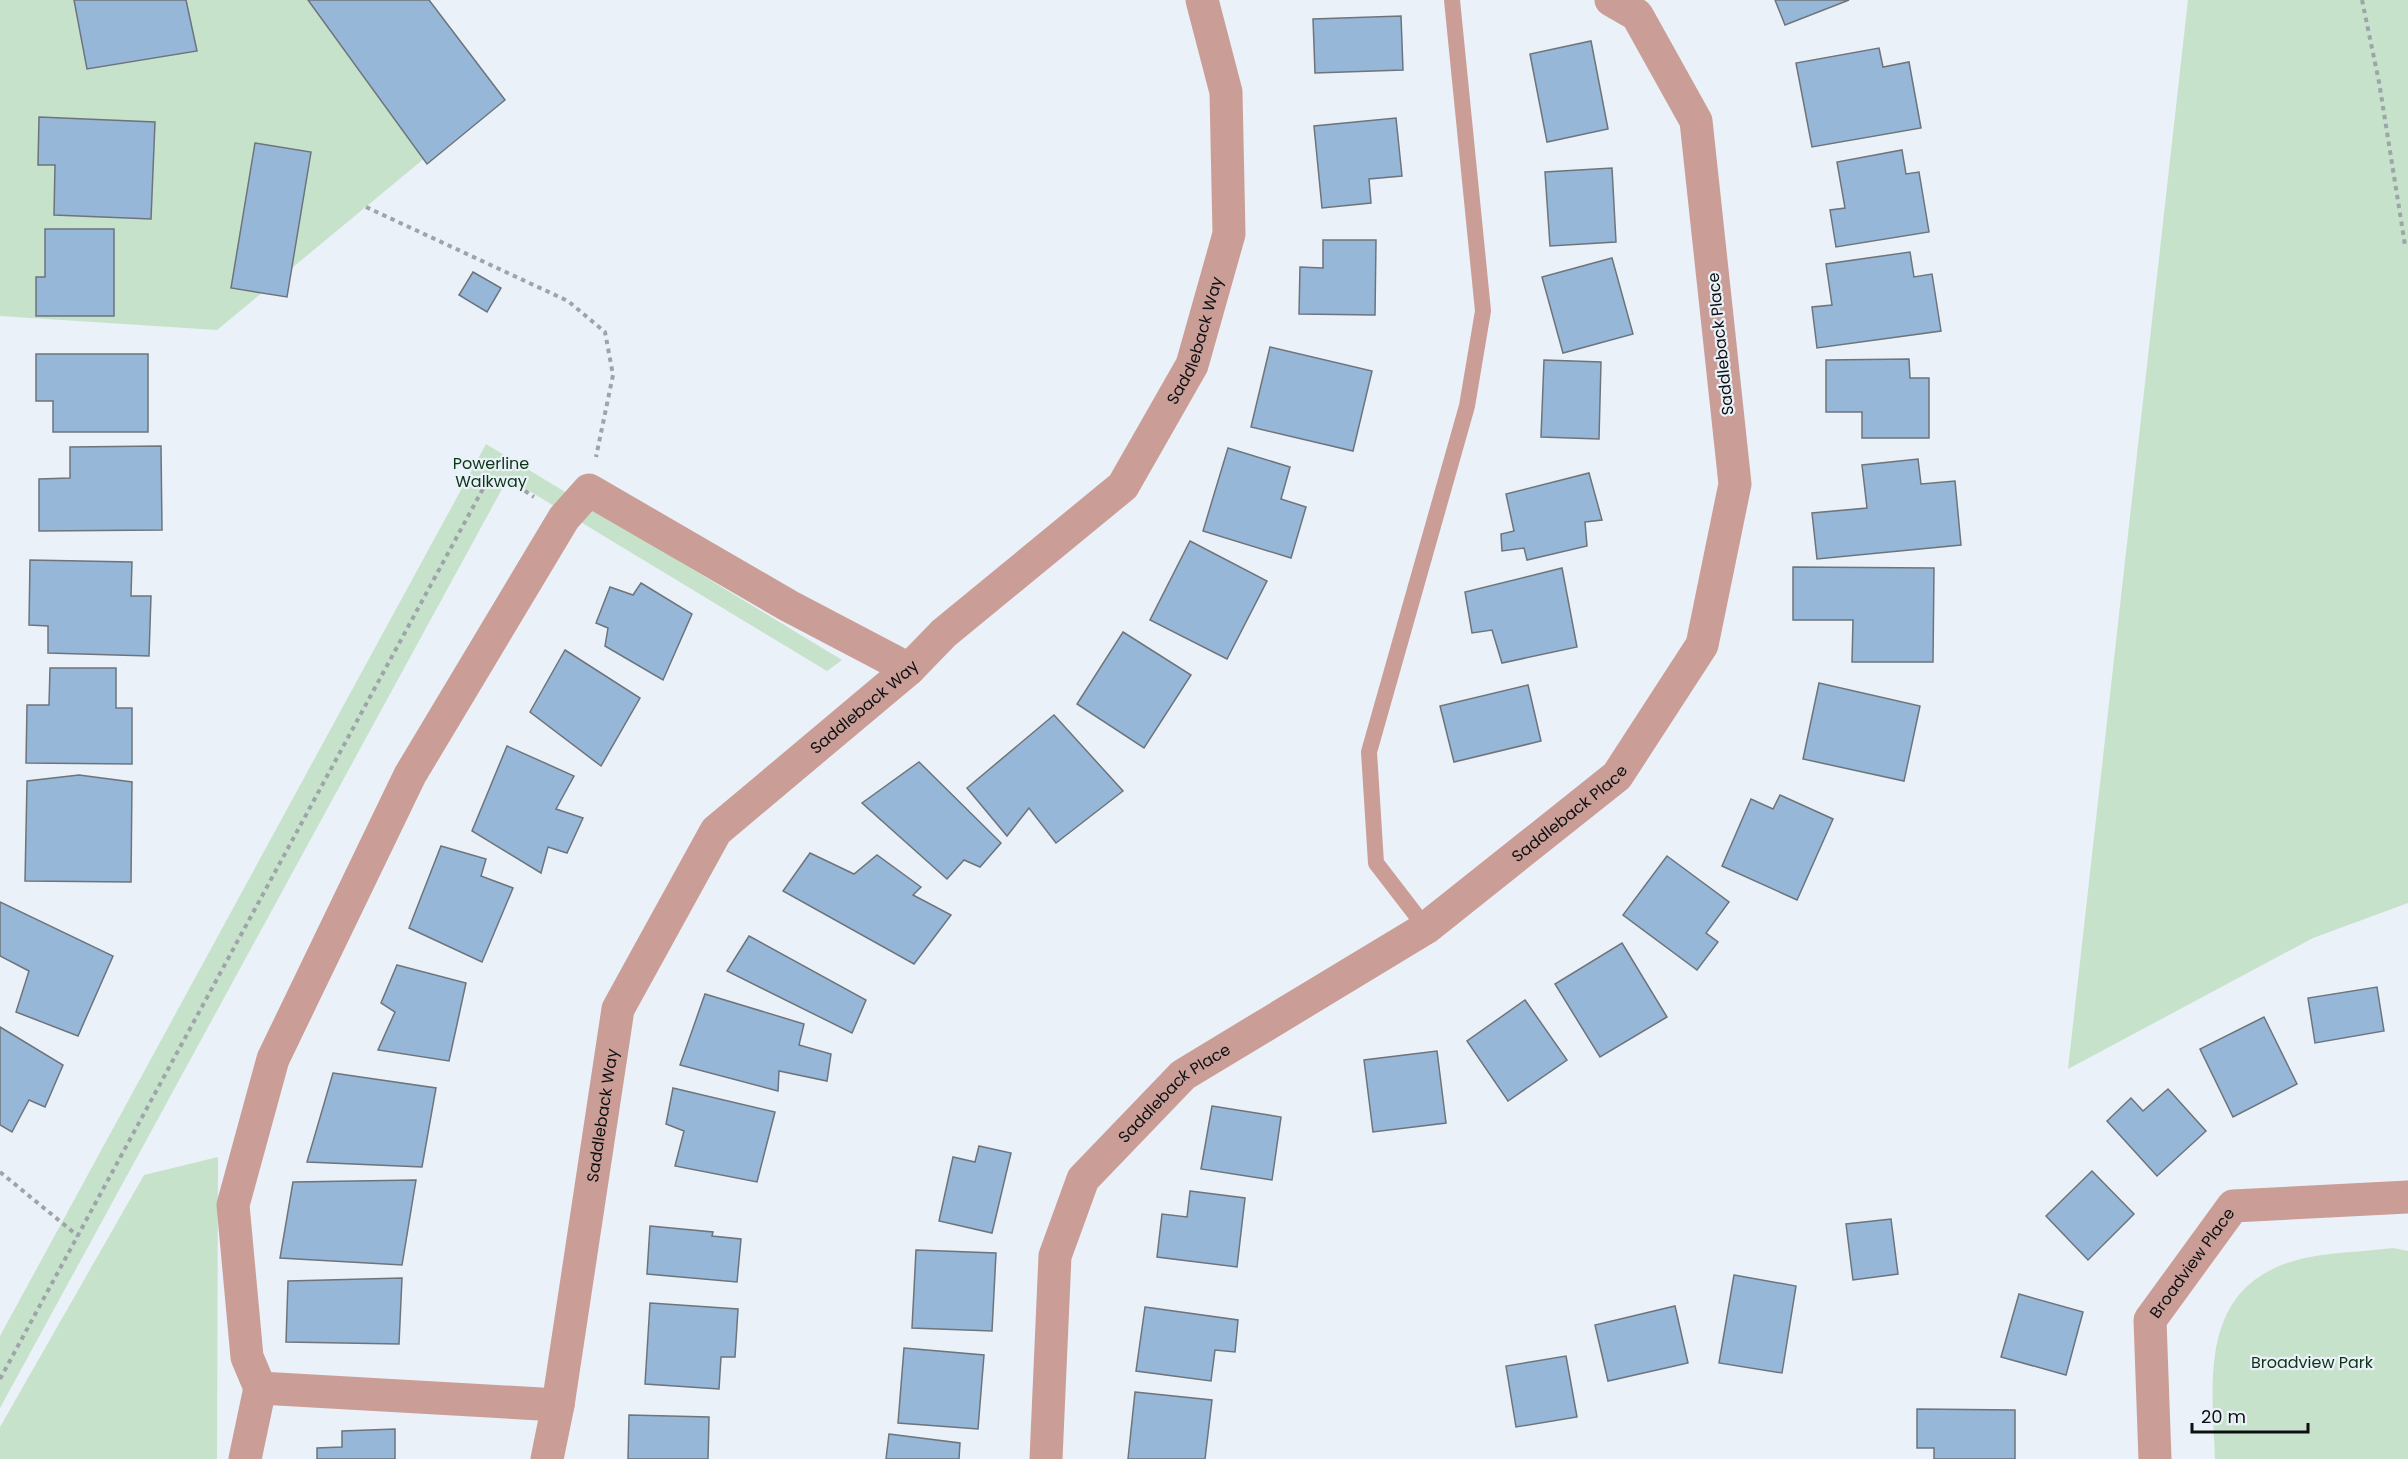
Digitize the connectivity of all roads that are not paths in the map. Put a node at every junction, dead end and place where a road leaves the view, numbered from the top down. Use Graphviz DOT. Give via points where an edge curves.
graph roads {
  1 [pos="1202,0"];
  2 [pos="1452,0"];
  3 [pos="1611,0"];
  4 [pos="909,669"];
  5 [pos="1426,928"];
  6 [pos="2408,1197"];
  7 [pos="260,1388"];
  8 [pos="558,1405"];
  9 [pos="245,1459"];
  10 [pos="547,1459"];
  11 [pos="1046,1459"];
  12 [pos="2155,1459"];
  1 -- 4 [label="street, Saddleback Way" via="1226,92 1230,234 1192,365 1123,486 944,633"];
  2 -- 5 [label="lane" via="1483,311 1467,406 1370,752 1377,863"];
  3 -- 5 [label="street, Saddleback Place" via="1637,15 1696,121 1735,484 1702,645 1617,776"];
  4 -- 7 [label="street" via="779,600 589,490 564,518 410,775 273,1059 233,1205 247,1357"];
  4 -- 8 [label="street, Saddleback Way" via="716,831 618,1009"];
  5 -- 11 [label="street, Saddleback Place" via="1184,1075 1083,1179 1055,1256"];
  6 -- 12 [label="street, Broadview Place" via="2233,1206 2150,1320"];
  7 -- 8 [label="street"];
  7 -- 9 [label="street"];
  8 -- 10 [label="street, Saddleback Way"];
}
